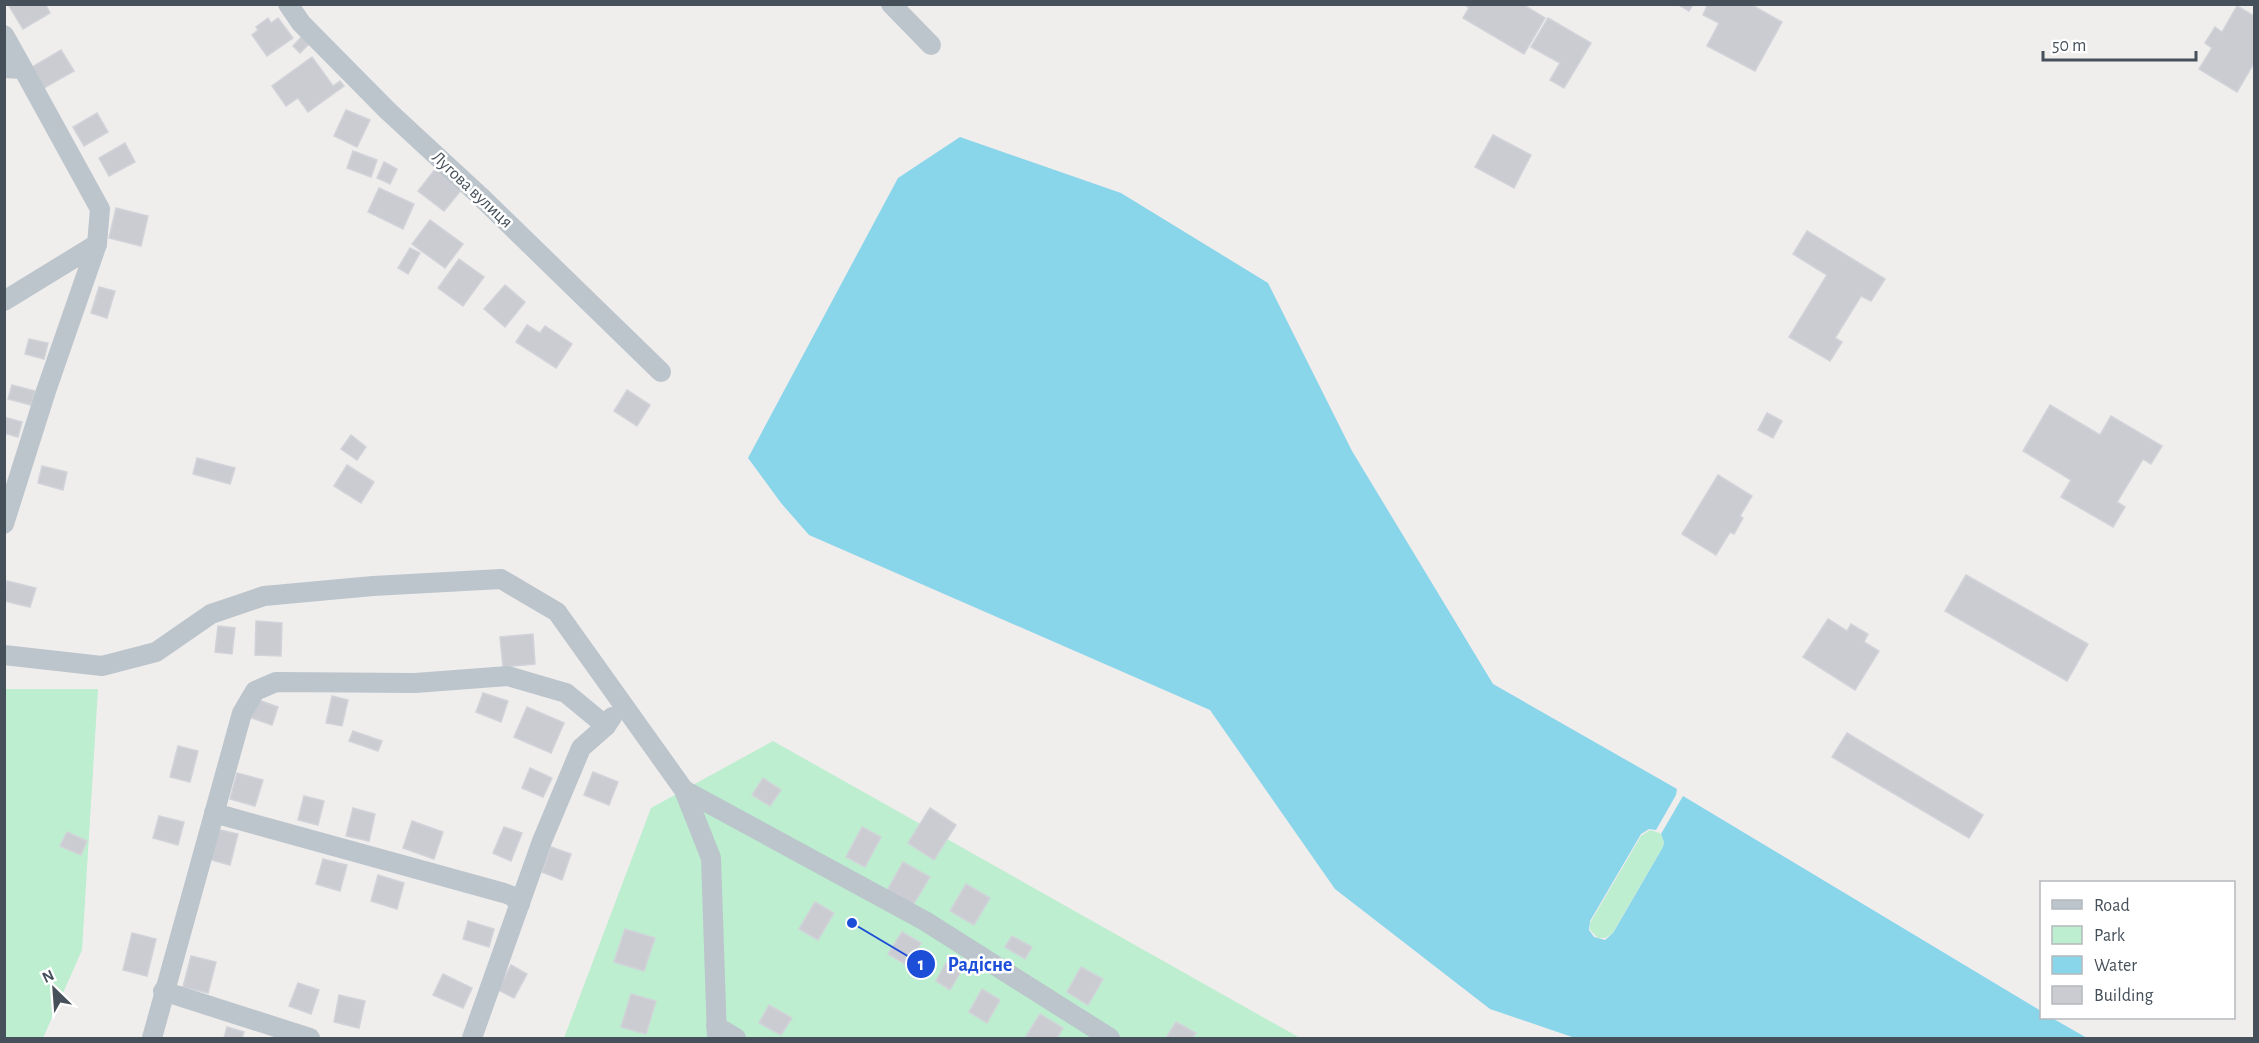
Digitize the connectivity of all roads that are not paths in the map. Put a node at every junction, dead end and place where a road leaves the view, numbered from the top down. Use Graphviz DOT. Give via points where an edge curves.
graph roads {
  1 [pos="288,4"];
  2 [pos="891,4"];
  3 [pos="4,35"];
  4 [pos="931,45"];
  5 [pos="14,69"];
  6 [pos="97,244"];
  7 [pos="4,301"];
  8 [pos="662,372"];
  9 [pos="4,524"];
  10 [pos="4,655"];
  11 [pos="621,700"];
  12 [pos="606,726"];
  13 [pos="684,790"];
  14 [pos="214,813"];
  15 [pos="520,904"];
  16 [pos="163,991"];
  17 [pos="717,1032"];
  18 [pos="152,1038"];
  19 [pos="310,1038"];
  20 [pos="471,1038"];
  21 [pos="736,1038"];
  22 [pos="1110,1038"];
  1 -- 8 [label="street, Лугова вулиця" via="301,23 388,111"];
  2 -- 4 [label="street"];
  3 -- 5 [label="street"];
  5 -- 6 [label="street" via="100,209"];
  6 -- 7 [label="street"];
  6 -- 9 [label="street"];
  10 -- 11 [label="street" via="102,666 156,652 211,614 264,596 501,579 557,612"];
  11 -- 12 [label="street"];
  11 -- 13 [label="street"];
  12 -- 14 [label="street" via="566,693 508,676 415,683 276,682 255,691 242,713"];
  12 -- 15 [label="street" via="581,748"];
  13 -- 17 [label="street" via="711,858"];
  13 -- 22 [label="street" via="925,921"];
  14 -- 15 [label="street" via="504,892"];
  14 -- 16 [label="street"];
  15 -- 20 [label="street"];
  16 -- 18 [label="street"];
  16 -- 19 [label="street"];
  17 -- 21 [label="street"];
}
